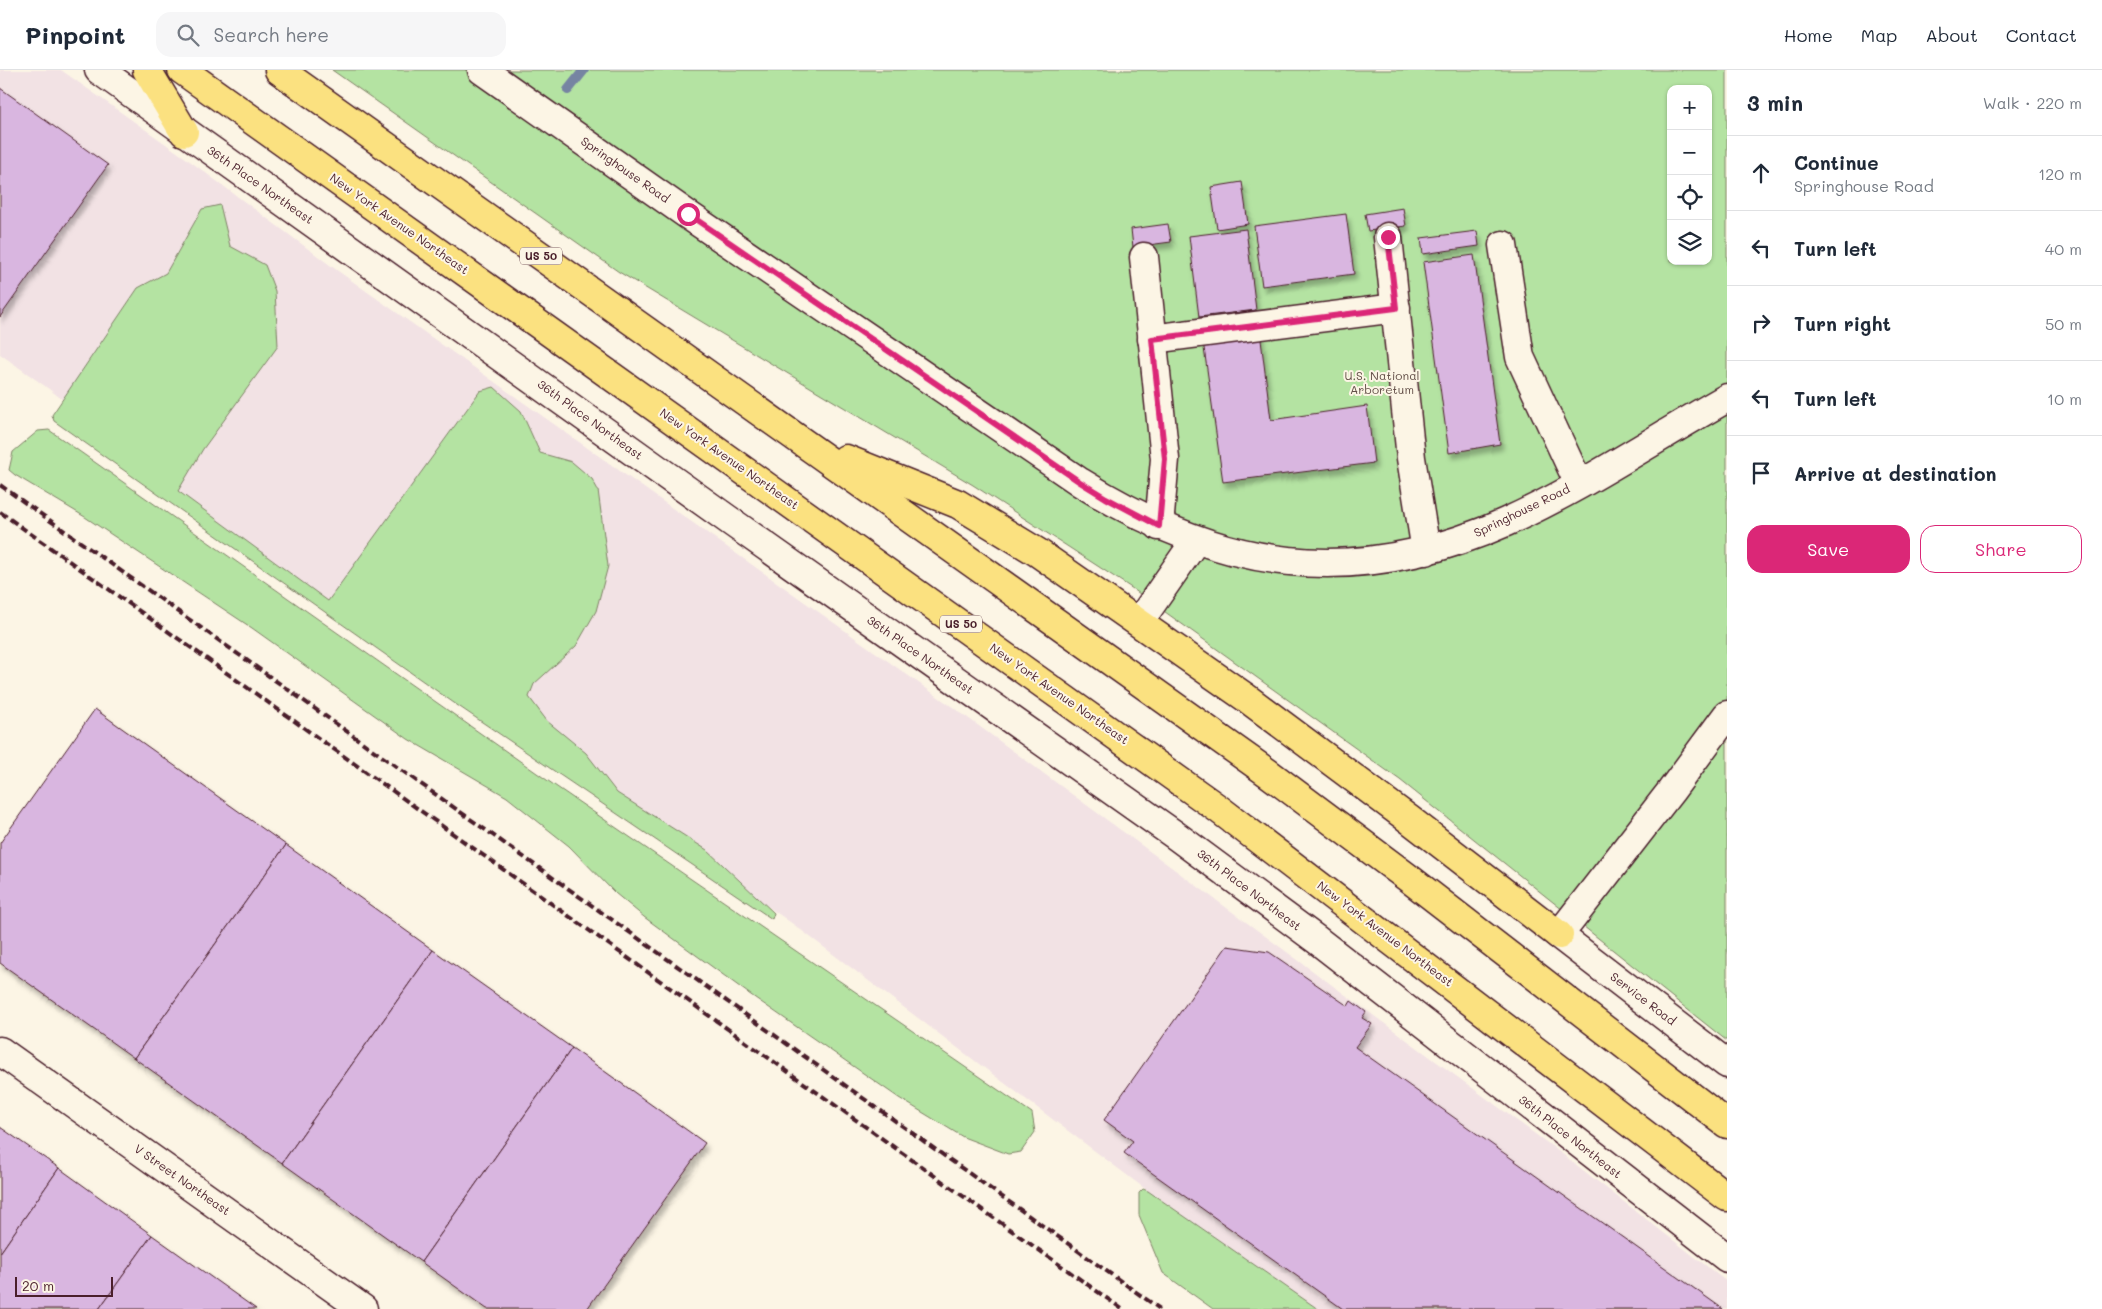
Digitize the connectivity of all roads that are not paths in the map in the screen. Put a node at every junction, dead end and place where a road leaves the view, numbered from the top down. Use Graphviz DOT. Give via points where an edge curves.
graph roads {
  1 [pos="99,70"];
  2 [pos="147,70"];
  3 [pos="182,70"];
  4 [pos="279,70"];
  5 [pos="482,70"];
  6 [pos="184,132"];
  7 [pos="1388,237"];
  8 [pos="1503,245"];
  9 [pos="1144,257"];
  10 [pos="1396,308"];
  11 [pos="1152,339"];
  12 [pos="1727,398"];
  13 [pos="803,442"];
  14 [pos="1578,484"];
  15 [pos="1159,526"];
  16 [pos="1196,540"];
  17 [pos="1426,552"];
  18 [pos="1139,622"];
  19 [pos="1727,715"];
  20 [pos="1559,935"];
  21 [pos="0,1051"];
  22 [pos="1727,1064"];
  23 [pos="1727,1124"];
  24 [pos="1727,1197"];
  25 [pos="1727,1258"];
  26 [pos="363,1309"];
  1 -- 6 [label="street, 36th Place Northeast"];
  2 -- 6 [label="highway"];
  3 -- 24 [label="highway, New York Avenue Northeast / US 50" via="1220,810"];
  4 -- 13 [label="highway, US 50"];
  5 -- 15 [label="street, Springhouse Road" via="1044,458 1106,498"];
  6 -- 25 [label="street, 36th Place Northeast" via="1175,835 1317,940"];
  7 -- 10 [label="street"];
  8 -- 14 [label="street" via="1520,357"];
  9 -- 11 [label="street"];
  10 -- 11 [label="street"];
  10 -- 17 [label="street" via="1411,458"];
  11 -- 15 [label="street" via="1165,459"];
  12 -- 14 [label="street, Springhouse Road"];
  13 -- 18 [label="highway" via="958,504 1037,552"];
  13 -- 23 [label="highway, US 50" via="1125,669 1339,825"];
  14 -- 17 [label="street, Springhouse Road" via="1507,521"];
  15 -- 16 [label="street, Springhouse Road"];
  16 -- 17 [label="street, Springhouse Road" via="1246,555 1306,563 1366,562"];
  16 -- 18 [label="street"];
  18 -- 20 [label="highway" via="1322,754"];
  19 -- 20 [label="street"];
  20 -- 22 [label="street, Service Road"];
  21 -- 26 [label="street, V Street Northeast"];
}
